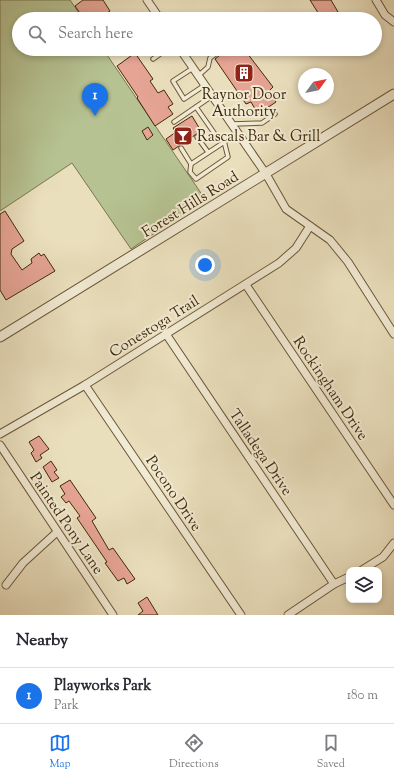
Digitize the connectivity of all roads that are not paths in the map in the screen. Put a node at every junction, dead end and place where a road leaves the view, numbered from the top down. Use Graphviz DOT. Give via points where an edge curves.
graph roads {
  1 [pos="147,0"];
  2 [pos="376,0"];
  3 [pos="155,12"];
  4 [pos="394,22"];
  5 [pos="157,56"];
  6 [pos="185,56"];
  7 [pos="213,56"];
  8 [pos="153,59"];
  9 [pos="193,68"];
  10 [pos="198,76"];
  11 [pos="205,85"];
  12 [pos="394,94"];
  13 [pos="212,96"];
  14 [pos="196,107"];
  15 [pos="275,114"];
  16 [pos="174,122"];
  17 [pos="232,124"];
  18 [pos="238,133"];
  19 [pos="197,137"];
  20 [pos="224,141"];
  21 [pos="181,148"];
  22 [pos="208,152"];
  23 [pos="191,164"];
  24 [pos="266,174"];
  25 [pos="310,226"];
  26 [pos="246,284"];
  27 [pos="166,334"];
  28 [pos="394,334"];
  29 [pos="0,337"];
  30 [pos="85,385"];
  31 [pos="0,434"];
  32 [pos="0,444"];
  33 [pos="394,505"];
  34 [pos="56,532"];
  35 [pos="394,543"];
  36 [pos="367,567"];
  37 [pos="346,578"];
  38 [pos="334,584"];
  39 [pos="6,585"];
  40 [pos="113,615"];
  41 [pos="241,615"];
  42 [pos="288,615"];
  1 -- 3 [label="street"];
  2 -- 4 [label="street" via="385,15"];
  5 -- 8 [label="lane"];
  6 -- 9 [label="street"];
  7 -- 10 [label="lane" via="208,67"];
  9 -- 10 [label="street"];
  9 -- 11 [label="lane" via="173,81 184,98"];
  10 -- 11 [label="street"];
  11 -- 13 [label="street"];
  12 -- 24 [label="street, Forest Hills Road"];
  13 -- 14 [label="lane"];
  13 -- 17 [label="street"];
  14 -- 16 [label="lane"];
  14 -- 20 [label="lane" via="219,140"];
  15 -- 17 [label="lane" via="262,123"];
  17 -- 18 [label="street"];
  18 -- 20 [label="lane"];
  18 -- 24 [label="street"];
  19 -- 22 [label="lane"];
  20 -- 22 [label="lane"];
  20 -- 23 [label="lane" via="228,157 196,179 190,172"];
  21 -- 23 [label="lane"];
  22 -- 23 [label="lane"];
  24 -- 25 [label="street" via="286,208"];
  24 -- 29 [label="street, Forest Hills Road"];
  25 -- 26 [label="street, Conestoga Trail" via="296,248 279,263"];
  25 -- 28 [label="street" via="330,240 348,262"];
  26 -- 27 [label="street, Conestoga Trail"];
  26 -- 33 [label="street, Rockingham Drive"];
  27 -- 30 [label="street, Conestoga Trail"];
  27 -- 38 [label="street, Talladega Drive"];
  30 -- 31 [label="street, Conestoga Trail"];
  30 -- 41 [label="street, Pocono Drive"];
  32 -- 34 [label="street, Painted Pony Lane"];
  34 -- 39 [label="street" via="23,564"];
  34 -- 40 [label="street, Painted Pony Lane"];
  35 -- 36 [label="street" via="383,557"];
  37 -- 38 [label="street"];
  38 -- 42 [label="street"];
}
